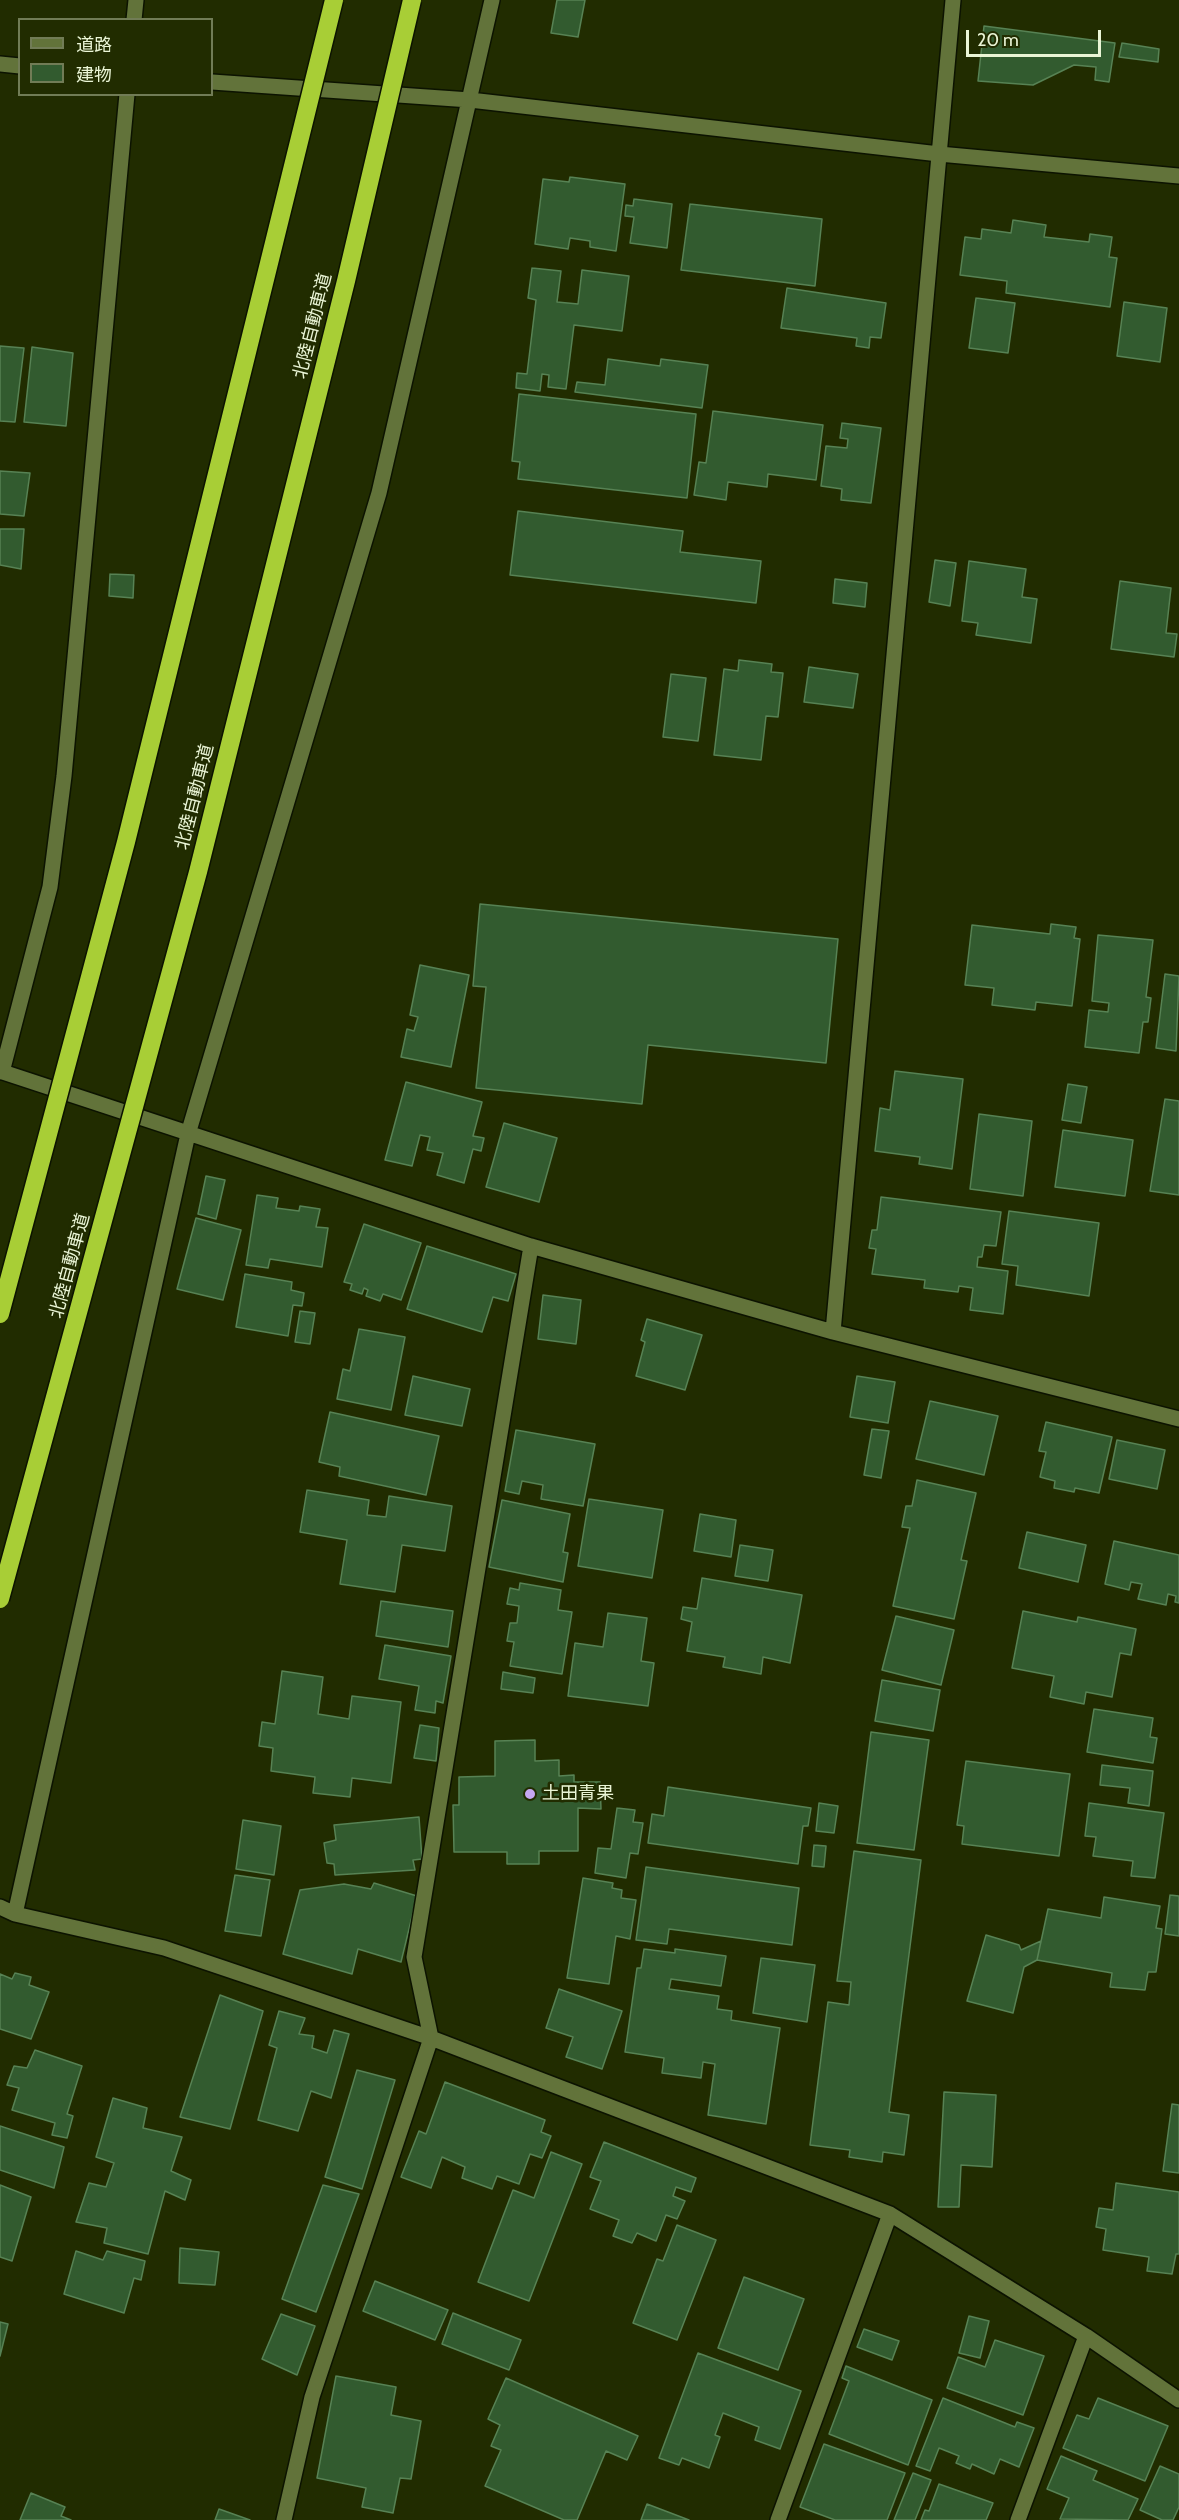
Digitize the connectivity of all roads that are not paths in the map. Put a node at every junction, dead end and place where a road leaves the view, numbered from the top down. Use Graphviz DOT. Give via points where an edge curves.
graph roads {
  1 [pos="136,0"];
  2 [pos="334,0"];
  3 [pos="412,0"];
  4 [pos="492,0"];
  5 [pos="953,0"];
  6 [pos="134,18"];
  7 [pos="0,64"];
  8 [pos="18,66"];
  9 [pos="213,82"];
  10 [pos="127,96"];
  11 [pos="470,100"];
  12 [pos="939,154"];
  13 [pos="1179,176"];
  14 [pos="1,1071"];
  15 [pos="188,1134"];
  16 [pos="531,1246"];
  17 [pos="0,1314"];
  18 [pos="833,1332"];
  19 [pos="1179,1419"];
  20 [pos="0,1599"];
  21 [pos="0,1907"];
  22 [pos="15,1914"];
  23 [pos="431,2038"];
  24 [pos="890,2214"];
  25 [pos="1086,2336"];
  26 [pos="1179,2400"];
  27 [pos="284,2520"];
  28 [pos="778,2520"];
  29 [pos="1018,2520"];
  1 -- 6 [label="street"];
  2 -- 17 [label="highway, bridge" via="129,830"];
  3 -- 20 [label="highway, 北陸自動車道, bridge" via="344,293 201,861"];
  4 -- 11 [label="street"];
  5 -- 12 [label="street"];
  7 -- 8 [label="street"];
  9 -- 11 [label="street"];
  10 -- 14 [label="street" via="64,776 50,887"];
  11 -- 12 [label="street"];
  11 -- 15 [label="street" via="379,493"];
  12 -- 13 [label="street"];
  12 -- 18 [label="street"];
  14 -- 15 [label="street"];
  15 -- 16 [label="street"];
  15 -- 22 [label="street"];
  16 -- 18 [label="street"];
  16 -- 23 [label="street" via="414,1957"];
  18 -- 19 [label="street"];
  21 -- 22 [label="street"];
  22 -- 23 [label="street" via="164,1948"];
  23 -- 24 [label="street"];
  23 -- 27 [label="street" via="312,2397"];
  24 -- 25 [label="street"];
  24 -- 28 [label="street"];
  25 -- 26 [label="street"];
  25 -- 29 [label="street"];
}
